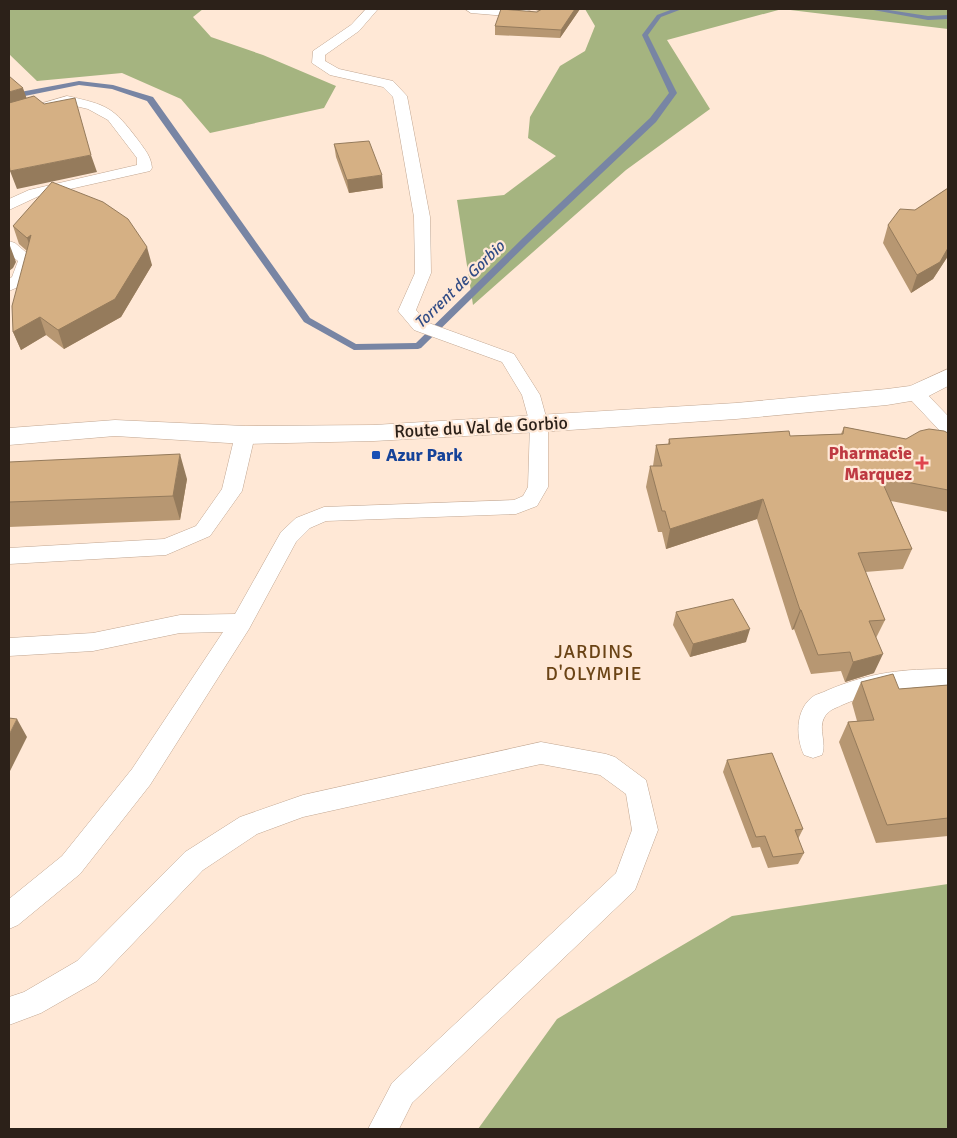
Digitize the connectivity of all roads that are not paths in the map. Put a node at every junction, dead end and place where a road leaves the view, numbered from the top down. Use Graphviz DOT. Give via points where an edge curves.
graph roads {
  1 [pos="372,9"];
  2 [pos="471,9"];
  3 [pos="537,15"];
  4 [pos="9,117"];
  5 [pos="9,205"];
  6 [pos="9,246"];
  7 [pos="9,286"];
  8 [pos="948,377"];
  9 [pos="916,393"];
  10 [pos="539,424"];
  11 [pos="948,426"];
  12 [pos="245,436"];
  13 [pos="9,437"];
  14 [pos="9,556"];
  15 [pos="241,623"];
  16 [pos="9,647"];
  17 [pos="948,678"];
  18 [pos="813,748"];
  19 [pos="9,916"];
  20 [pos="9,1011"];
  21 [pos="383,1129"];
  1 -- 10 [label="lane" via="355,28 318,54 319,63 334,72 388,84 400,96 422,217 423,273 407,311 420,326 508,358 531,395"];
  2 -- 3 [label="lane"];
  4 -- 5 [label="lane" via="67,100 93,106 113,117 144,158 145,168 34,194"];
  6 -- 7 [label="lane" via="27,260 20,280"];
  8 -- 9 [label="street, Route du Val de Gorbio"];
  9 -- 10 [label="street, Route du Val de Gorbio" via="736,411"];
  9 -- 11 [label="lane"];
  10 -- 12 [label="street, Route du Val de Gorbio"];
  10 -- 15 [label="lane" via="538,487 530,500 516,507 324,514 303,523 288,537"];
  12 -- 13 [label="street, Route du Val de Gorbio" via="114,428"];
  12 -- 14 [label="lane" via="232,490 203,531 166,547"];
  15 -- 16 [label="lane" via="180,624 93,642"];
  15 -- 19 [label="lane" via="118,807 71,866"];
  17 -- 18 [label="lane" via="889,680 819,704 810,720"];
  20 -- 21 [label="lane" via="31,1003 86,972 194,861 249,825 303,806 541,753 606,765 637,788 645,830 626,881 402,1093"];
}
